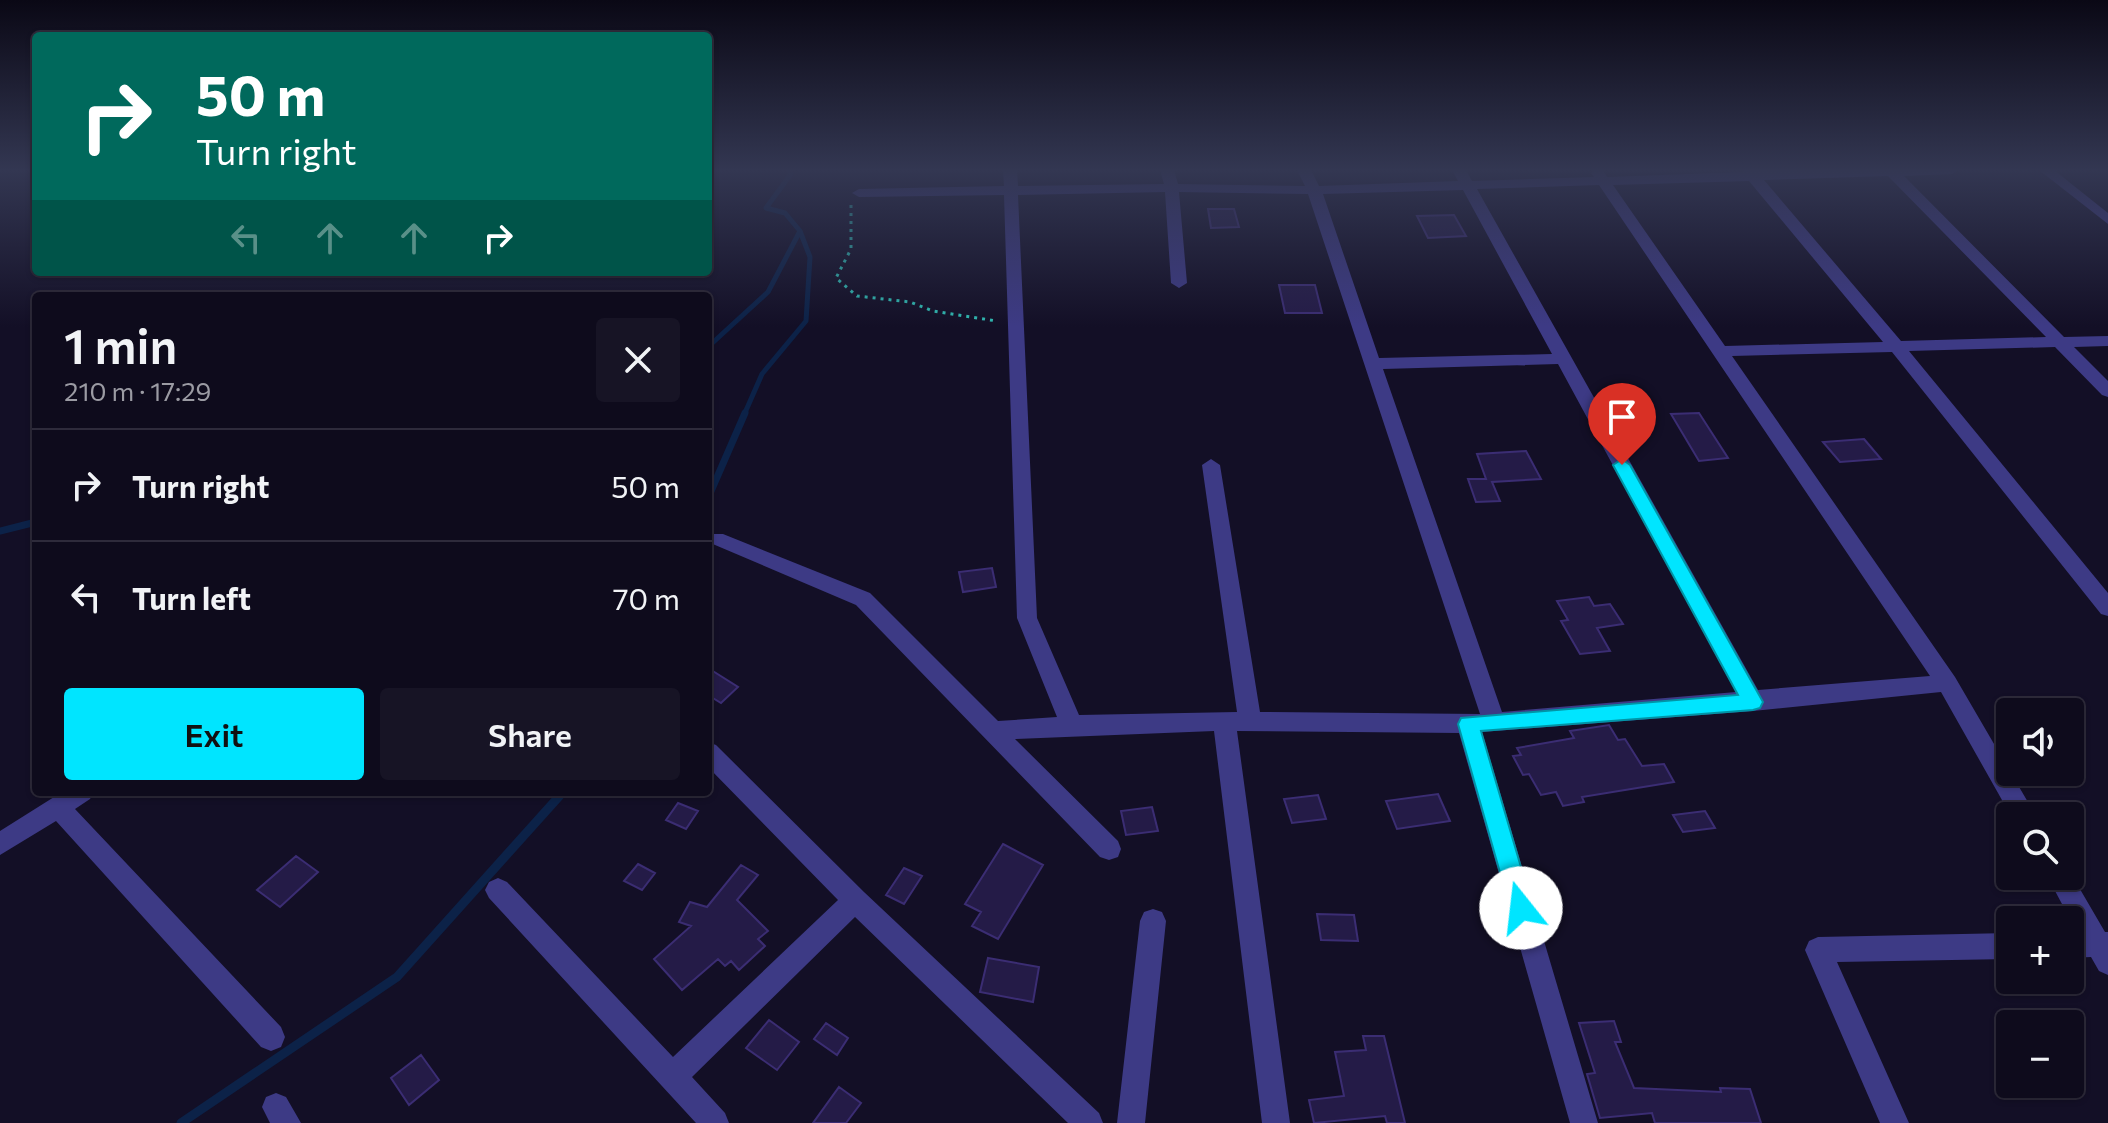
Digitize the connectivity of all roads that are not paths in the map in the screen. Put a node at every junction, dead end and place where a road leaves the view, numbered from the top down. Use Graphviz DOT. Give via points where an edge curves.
graph roads {
  1 [pos="1012,222"];
  2 [pos="1175,222"];
  3 [pos="1325,222"];
  4 [pos="1489,222"];
  5 [pos="1633,222"];
  6 [pos="1792,222"];
  7 [pos="1942,222"];
  8 [pos="1179,283"];
  9 [pos="2108,341"];
  10 [pos="2060,342"];
  11 [pos="1896,346"];
  12 [pos="1721,351"];
  13 [pos="1564,359"];
  14 [pos="1372,364"];
  15 [pos="2108,391"];
  16 [pos="1211,465"];
  17 [pos="716,539"];
  18 [pos="2108,608"];
  19 [pos="1947,683"];
  20 [pos="1753,702"];
  21 [pos="1224,721"];
  22 [pos="1250,722"];
  23 [pos="1481,723"];
  24 [pos="1072,725"];
  25 [pos="991,731"];
  26 [pos="712,756"];
  27 [pos="76,796"];
  28 [pos="2016,802"];
  29 [pos="58,807"];
  30 [pos="0,844"];
  31 [pos="1109,849"];
  32 [pos="498,890"];
  33 [pos="2068,890"];
  34 [pos="855,900"];
  35 [pos="1153,921"];
  36 [pos="1996,946"];
  37 [pos="2084,947"];
  38 [pos="2105,950"];
  39 [pos="271,1037"];
  40 [pos="672,1077"];
  41 [pos="715,1123"];
  42 [pos="1089,1123"];
  43 [pos="1131,1123"];
  44 [pos="1276,1123"];
  45 [pos="1584,1123"];
  46 [pos="1895,1123"];
  1 -- 24 [label="street" via="1027,618"];
  2 -- 8 [label="street"];
  3 -- 14 [label="street"];
  4 -- 13 [label="street"];
  5 -- 12 [label="street"];
  6 -- 11 [label="street"];
  7 -- 10 [label="street"];
  9 -- 10 [label="street"];
  10 -- 11 [label="street"];
  10 -- 15 [label="street"];
  11 -- 12 [label="street"];
  11 -- 18 [label="street"];
  12 -- 19 [label="street"];
  13 -- 14 [label="street"];
  13 -- 20 [label="street"];
  14 -- 23 [label="street"];
  16 -- 22 [label="street"];
  17 -- 25 [label="street" via="863,599"];
  19 -- 20 [label="street"];
  19 -- 28 [label="street"];
  20 -- 23 [label="street"];
  21 -- 22 [label="street"];
  21 -- 24 [label="street"];
  21 -- 44 [label="street"];
  22 -- 23 [label="street"];
  23 -- 45 [label="street"];
  24 -- 25 [label="street"];
  25 -- 31 [label="street"];
  26 -- 34 [label="street"];
  27 -- 29 [label="street"];
  29 -- 30 [label="street"];
  29 -- 39 [label="street"];
  32 -- 40 [label="street"];
  33 -- 38 [label="street"];
  34 -- 40 [label="street"];
  34 -- 42 [label="street"];
  35 -- 43 [label="street"];
  36 -- 46 [label="street" via="1818,950"];
  37 -- 38 [label="street"];
  40 -- 41 [label="street"];
}
